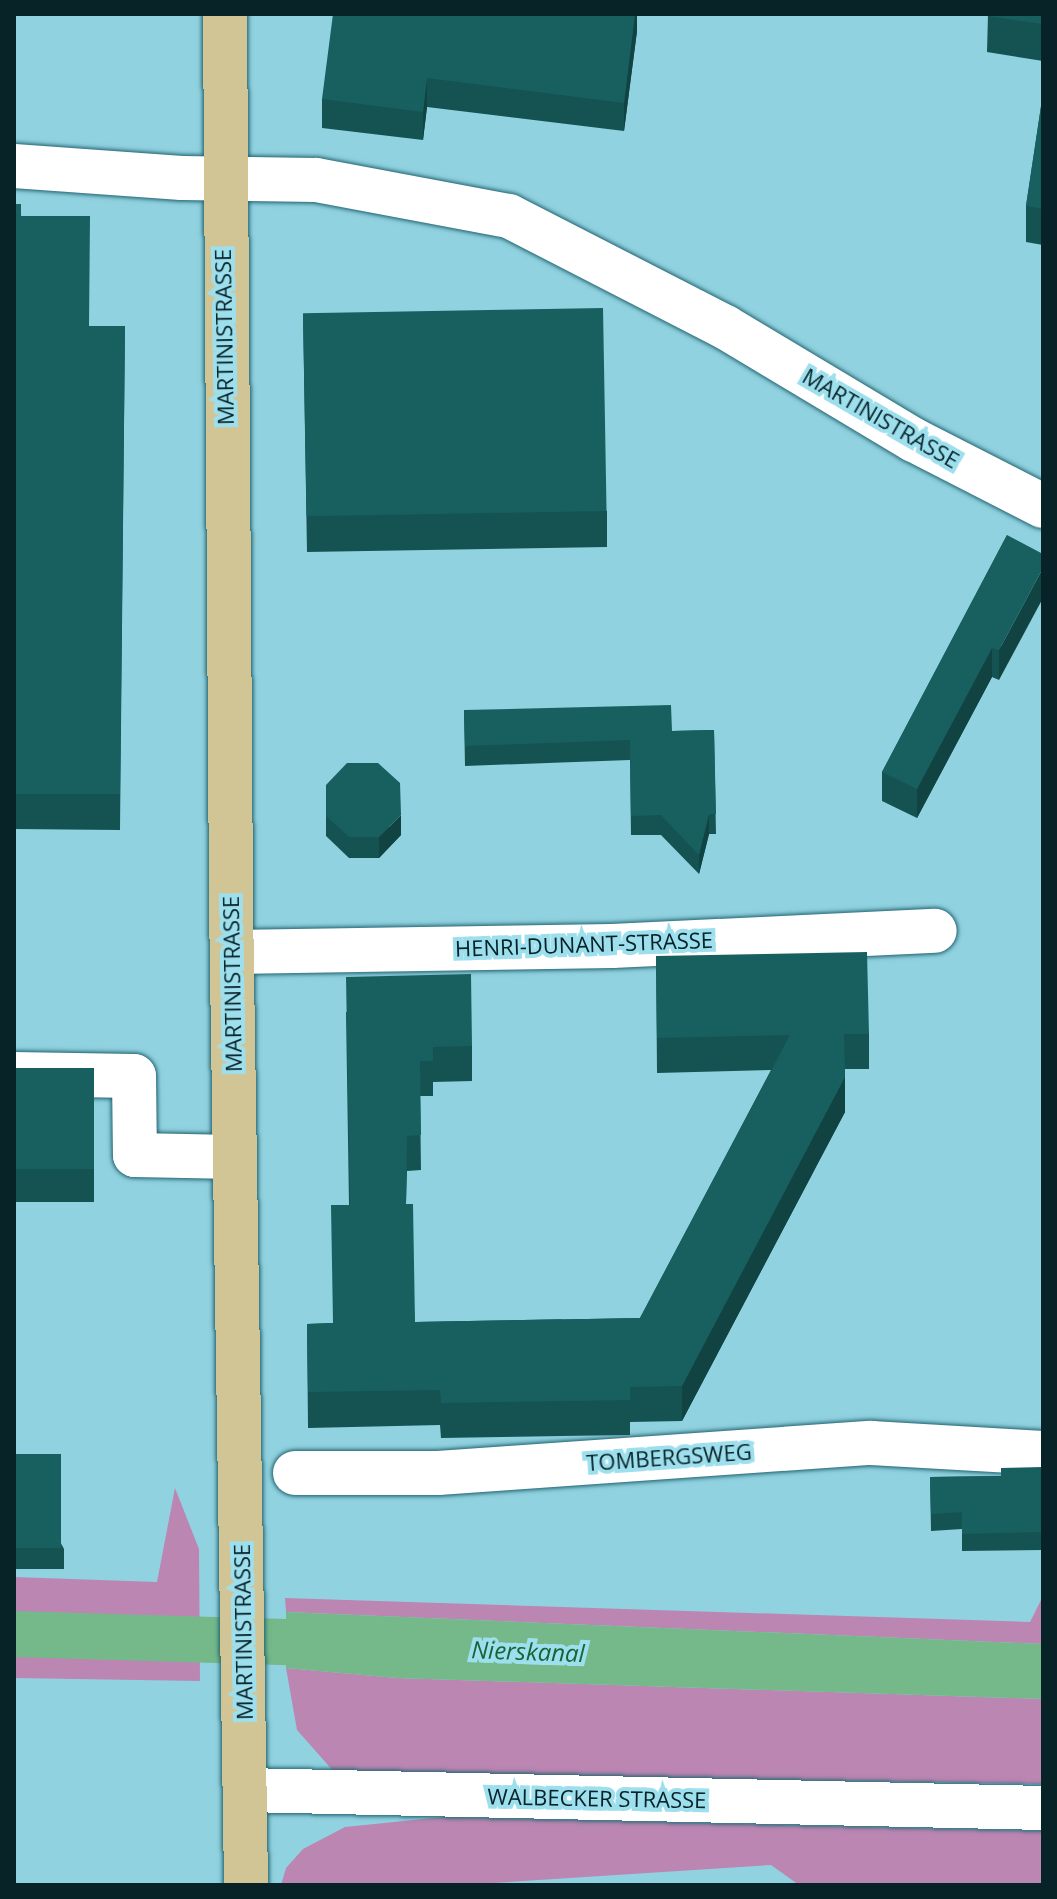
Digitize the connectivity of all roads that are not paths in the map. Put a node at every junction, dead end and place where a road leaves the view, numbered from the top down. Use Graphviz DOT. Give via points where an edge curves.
graph roads {
  1 [pos="225,14"];
  2 [pos="14,166"];
  3 [pos="223,178"];
  4 [pos="1043,506"];
  5 [pos="935,931"];
  6 [pos="232,952"];
  7 [pos="14,1074"];
  8 [pos="235,1157"];
  9 [pos="1043,1453"];
  10 [pos="295,1473"];
  11 [pos="245,1790"];
  12 [pos="1043,1808"];
  13 [pos="246,1885"];
  1 -- 3 [label="main road, MARTINISTRASSE"];
  2 -- 3 [label="street, MARTINISTRASSE"];
  3 -- 4 [label="street, MARTINISTRASSE" via="316,180 509,216 725,327 914,440"];
  3 -- 6 [label="main road, MARTINISTRASSE"];
  5 -- 6 [label="street, HENRI-DUNANT-STRASSE" via="612,946"];
  6 -- 8 [label="main road, MARTINISTRASSE"];
  7 -- 8 [label="street" via="134,1076 135,1155"];
  8 -- 11 [label="main road, MARTINISTRASSE"];
  9 -- 10 [label="street, TOMBERGSWEG" via="871,1443 438,1473"];
  11 -- 12 [label="street, WALBECKER STRASSE"];
  11 -- 13 [label="main road"];
}
